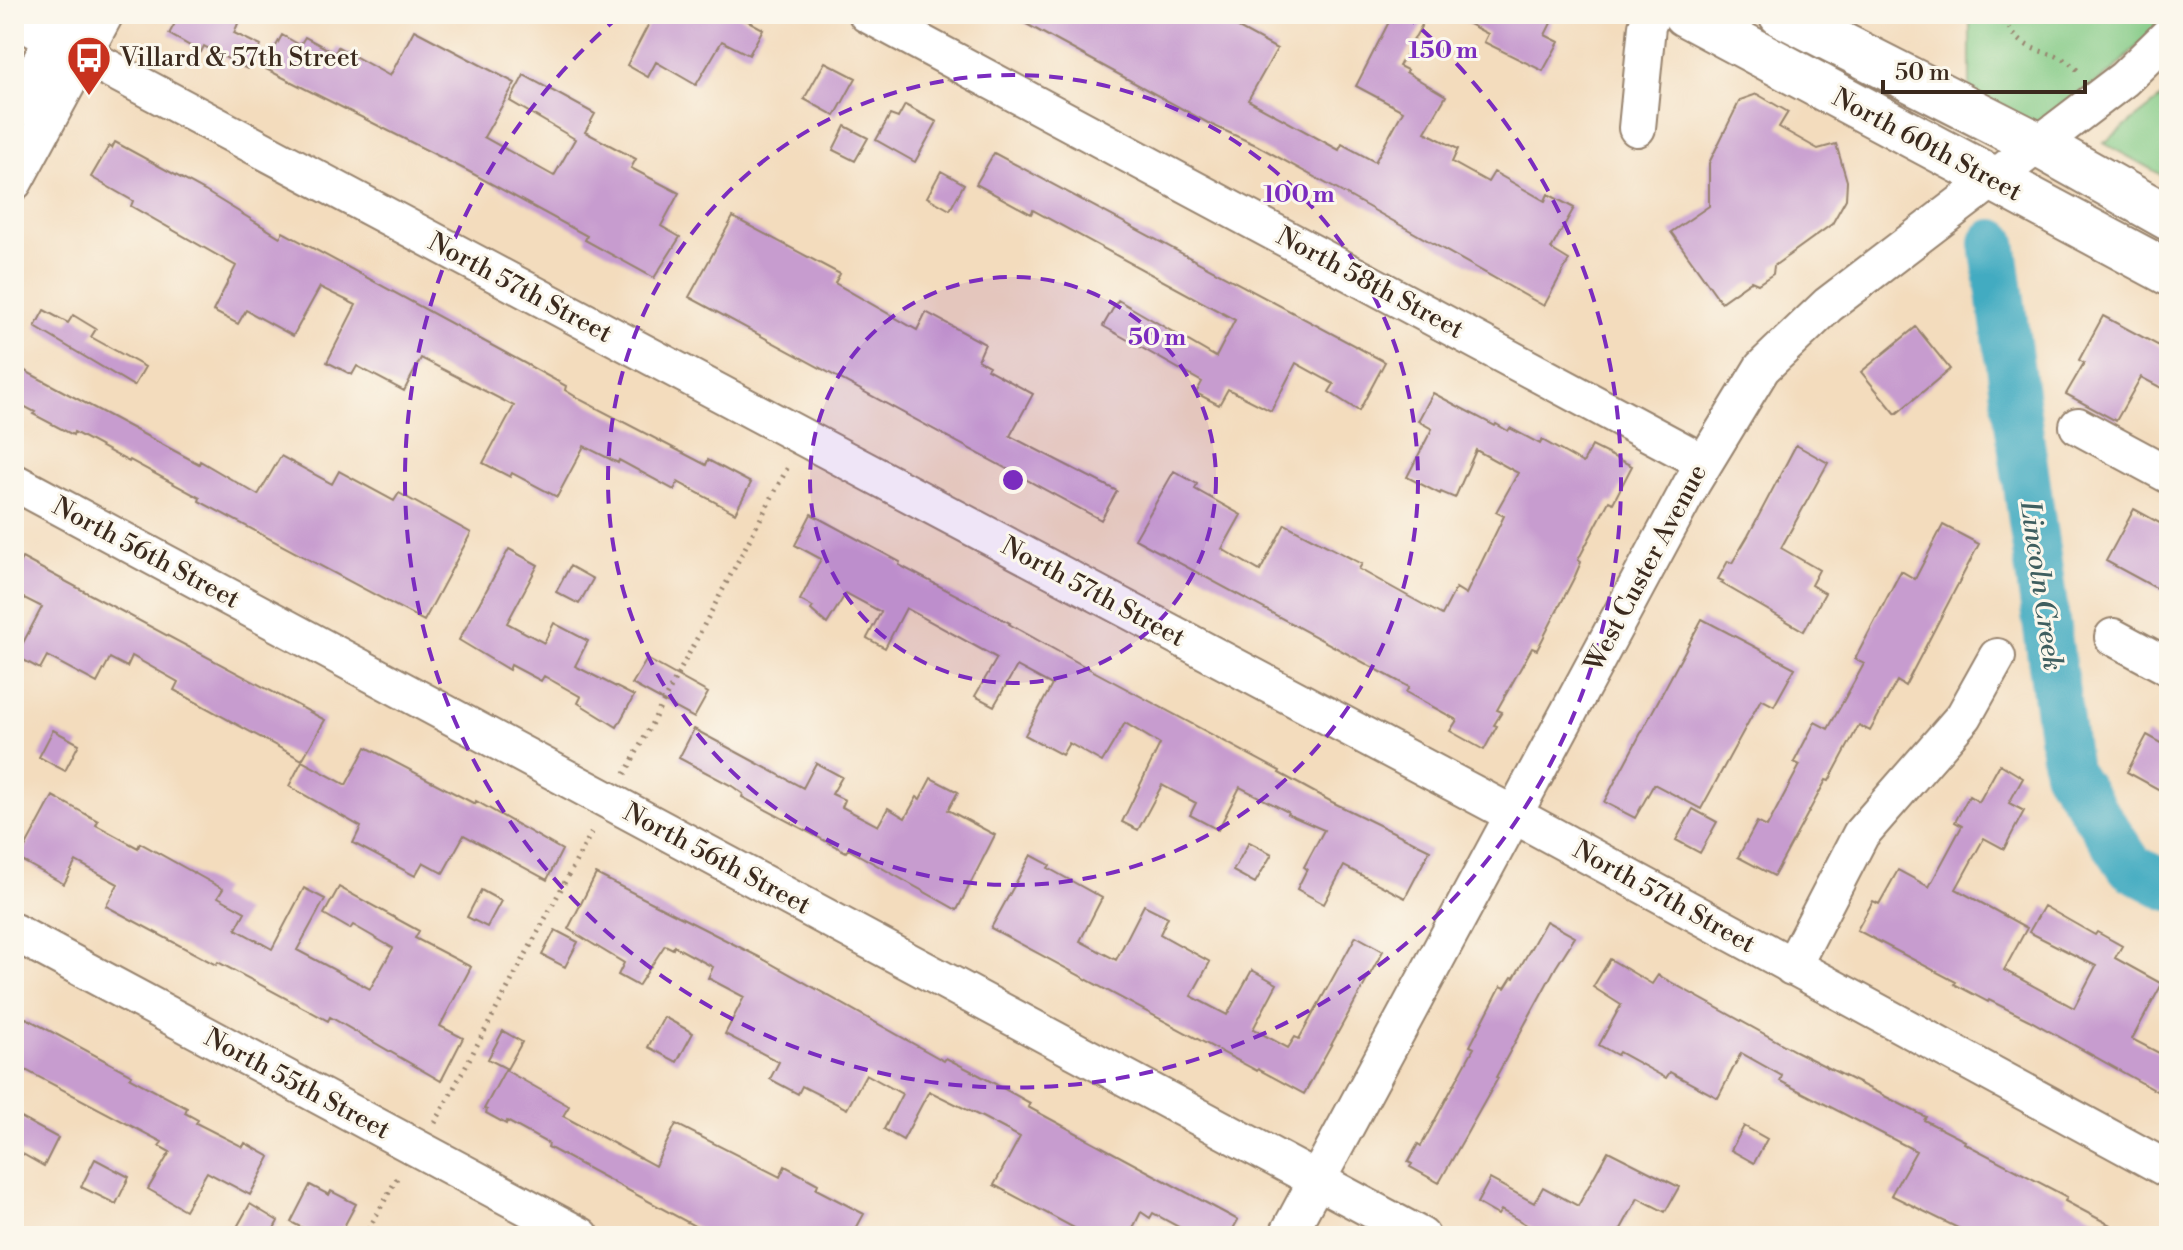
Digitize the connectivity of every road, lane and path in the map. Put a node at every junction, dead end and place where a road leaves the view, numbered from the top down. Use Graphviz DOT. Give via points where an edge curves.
graph roads {
  1 [pos="105,14"];
  2 [pos="867,14"];
  3 [pos="1652,14"];
  4 [pos="1685,14"];
  5 [pos="1781,14"];
  6 [pos="2001,14"];
  7 [pos="14,18"];
  8 [pos="2169,35"];
  9 [pos="68,36"];
  10 [pos="2080,73"];
  11 [pos="14,110"];
  12 [pos="1637,128"];
  13 [pos="2037,144"];
  14 [pos="1991,180"];
  15 [pos="14,182"];
  16 [pos="2169,218"];
  17 [pos="2169,273"];
  18 [pos="2078,426"];
  19 [pos="1703,462"];
  20 [pos="789,465"];
  21 [pos="2169,475"];
  22 [pos="14,482"];
  23 [pos="2113,637"];
  24 [pos="1997,657"];
  25 [pos="2169,667"];
  26 [pos="625,774"];
  27 [pos="1514,815"];
  28 [pos="594,828"];
  29 [pos="14,932"];
  30 [pos="1792,967"];
  31 [pos="432,1129"];
  32 [pos="2169,1170"];
  33 [pos="397,1178"];
  34 [pos="1317,1181"];
  35 [pos="365,1236"];
  36 [pos="581,1236"];
  37 [pos="1287,1236"];
  38 [pos="1421,1236"];
  1 -- 9 [label="street"];
  2 -- 19 [label="street, North 58th Street"];
  3 -- 12 [label="street"];
  4 -- 14 [label="main road, North 60th Street"];
  5 -- 13 [label="main road, North 60th Street"];
  6 -- 10 [label="path" via="2026,46 2059,55"];
  7 -- 9 [label="street, North 57th Street"];
  8 -- 13 [label="street, West Custer Avenue" via="2124,79"];
  9 -- 11 [label="street"];
  9 -- 15 [label="street"];
  9 -- 27 [label="street, North 57th Street"];
  13 -- 14 [label="street, West Custer Avenue"];
  13 -- 16 [label="main road, North 60th Street"];
  14 -- 17 [label="main road, North 60th Street"];
  14 -- 19 [label="street, West Custer Avenue" via="1828,305 1762,368"];
  18 -- 21 [label="street"];
  19 -- 27 [label="street, West Custer Avenue"];
  20 -- 26 [label="path"];
  22 -- 34 [label="street, North 56th Street"];
  23 -- 25 [label="street"];
  24 -- 30 [label="street" via="1964,716 1861,834"];
  27 -- 30 [label="street, North 57th Street"];
  27 -- 34 [label="street, West Custer Avenue"];
  28 -- 31 [label="path"];
  29 -- 36 [label="street, North 55th Street"];
  30 -- 32 [label="street, North 57th Street"];
  33 -- 35 [label="path"];
  34 -- 37 [label="street, West Custer Avenue"];
  34 -- 38 [label="street, North 56th Street"];
}
